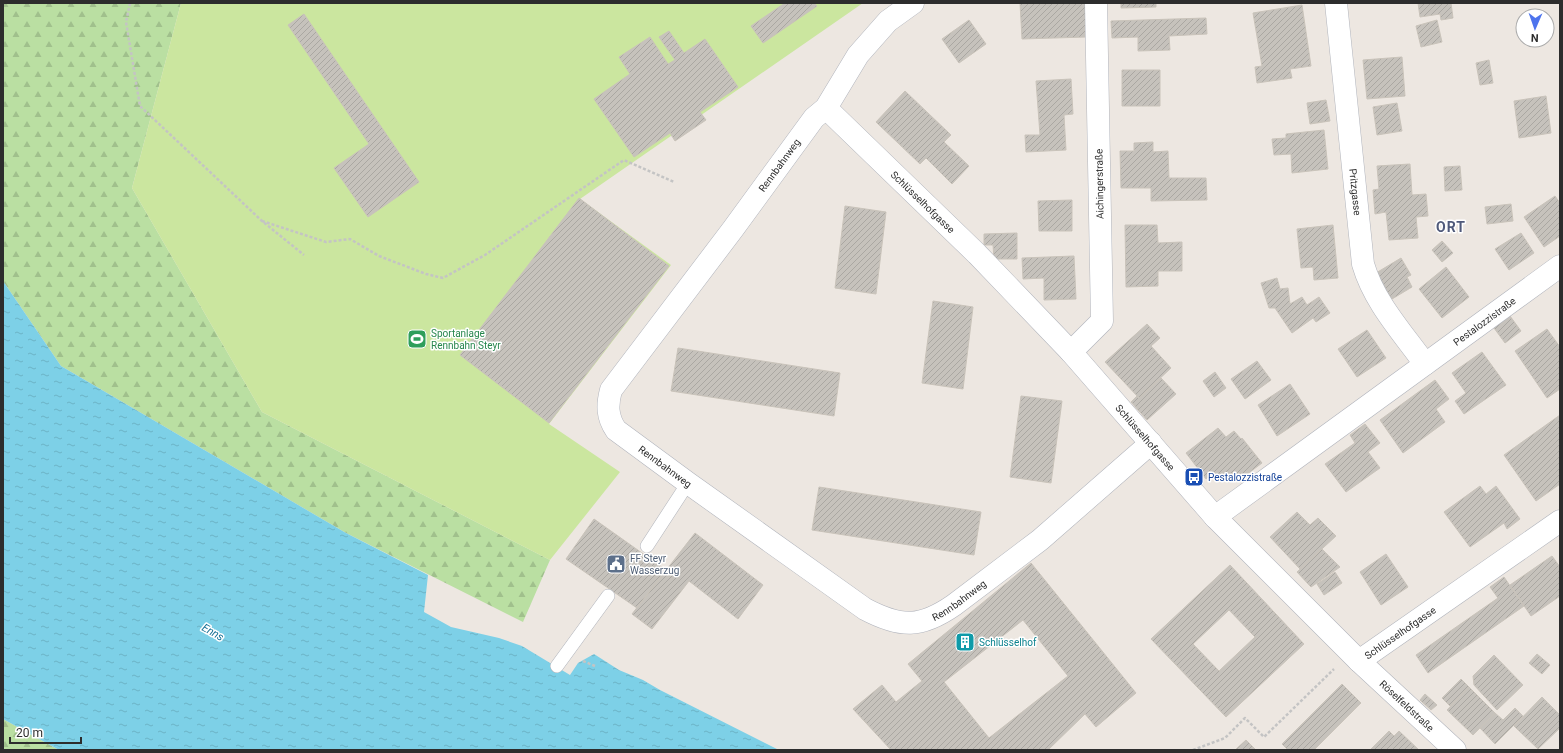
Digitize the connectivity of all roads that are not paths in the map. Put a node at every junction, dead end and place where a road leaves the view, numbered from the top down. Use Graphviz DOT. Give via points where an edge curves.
graph roads {
  1 [pos="913,3"];
  2 [pos="1096,3"];
  3 [pos="1336,3"];
  4 [pos="826,108"];
  5 [pos="1560,266"];
  6 [pos="1071,352"];
  7 [pos="1425,364"];
  8 [pos="1151,443"];
  9 [pos="688,483"];
  10 [pos="1215,517"];
  11 [pos="1560,521"];
  12 [pos="647,546"];
  13 [pos="608,596"];
  14 [pos="1359,661"];
  15 [pos="558,666"];
  16 [pos="1455,750"];
  1 -- 4 [label="street, Rennbahnweg" via="888,21 858,55"];
  2 -- 6 [label="street, Aichingerstraße" via="1102,321"];
  3 -- 7 [label="street, Pritzgasse" via="1363,264 1375,295"];
  4 -- 6 [label="street, Schlüsselhofgasse" via="977,254"];
  4 -- 9 [label="street, Rennbahnweg" via="814,118 612,390 608,411 610,421 616,430"];
  5 -- 7 [label="street, Pestalozzistraße"];
  6 -- 8 [label="street, Schlüsselhofgasse"];
  7 -- 10 [label="street, Pestalozzistraße"];
  8 -- 9 [label="street, Rennbahnweg" via="1040,540 989,580 939,615 926,621 899,622 865,610"];
  8 -- 10 [label="street, Schlüsselhofgasse"];
  9 -- 12 [label="lane"];
  10 -- 14 [label="street, Schlüsselhofgasse"];
  11 -- 14 [label="street, Schlüsselhofgasse"];
  13 -- 15 [label="lane"];
  14 -- 16 [label="street, Röselfeldstraße"];
}
